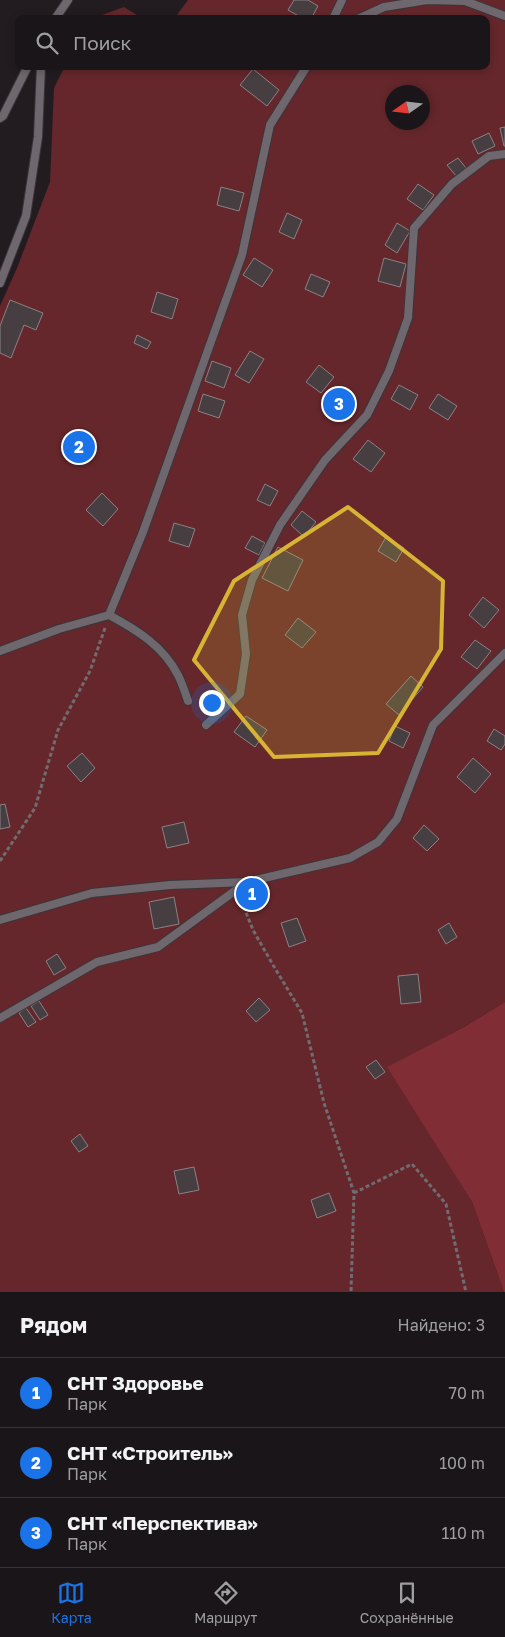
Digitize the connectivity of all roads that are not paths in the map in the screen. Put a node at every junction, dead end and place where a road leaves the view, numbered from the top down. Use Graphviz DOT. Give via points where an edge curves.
graph roads {
  1 [pos="68,0"];
  2 [pos="342,0"];
  3 [pos="58,15"];
  4 [pos="335,15"];
  5 [pos="367,15"];
  6 [pos="505,16"];
  7 [pos="26,70"];
  8 [pos="40,70"];
  9 [pos="304,70"];
  10 [pos="0,118"];
  11 [pos="505,154"];
  12 [pos="0,283"];
  13 [pos="109,615"];
  14 [pos="0,651"];
  15 [pos="505,653"];
  16 [pos="188,701"];
  17 [pos="206,725"];
  18 [pos="247,882"];
  19 [pos="0,920"];
  20 [pos="0,1018"];
  1 -- 3 [label="lane"];
  2 -- 4 [label="lane"];
  5 -- 6 [label="lane" via="384,7 427,0 464,1"];
  7 -- 10 [label="lane"];
  8 -- 12 [label="lane" via="38,137 26,216"];
  9 -- 13 [label="lane" via="270,125 242,255 143,532"];
  11 -- 17 [label="lane" via="489,156 452,184 414,228 408,318 390,371 367,414 325,460 280,525 252,580 242,615 246,654 240,694"];
  13 -- 14 [label="lane"];
  13 -- 16 [label="lane" via="138,630 163,654 178,675"];
  15 -- 18 [label="lane" via="433,725 397,819 378,842 350,858"];
  18 -- 19 [label="lane" via="92,893"];
  18 -- 20 [label="lane" via="158,947 96,962"];
}
